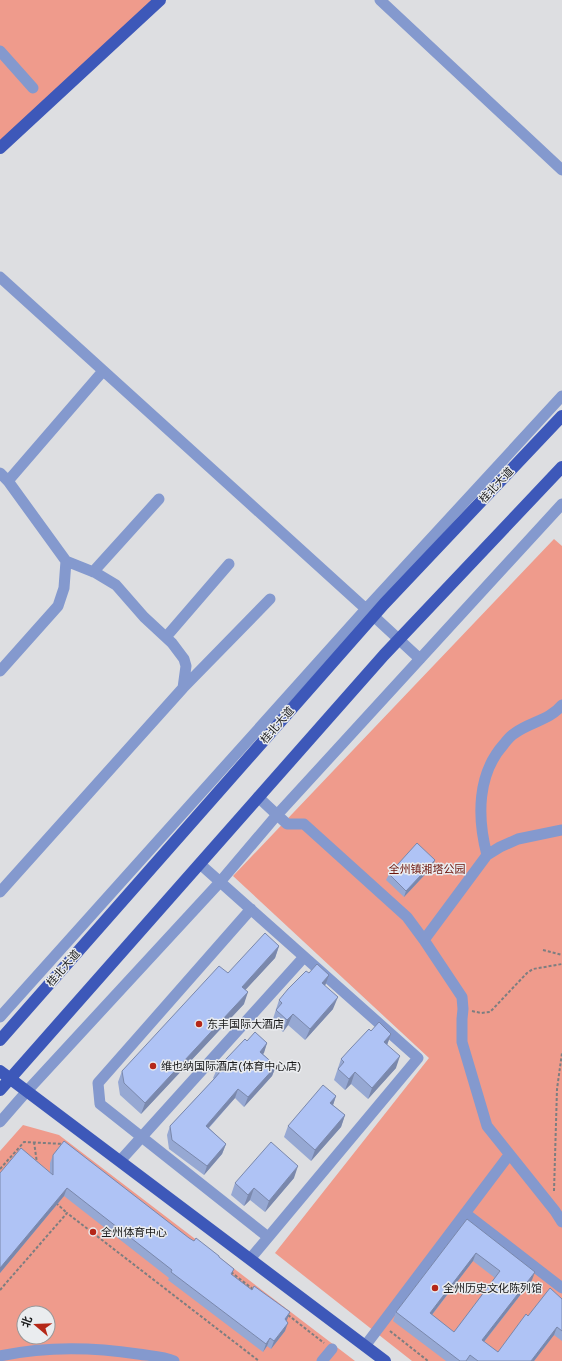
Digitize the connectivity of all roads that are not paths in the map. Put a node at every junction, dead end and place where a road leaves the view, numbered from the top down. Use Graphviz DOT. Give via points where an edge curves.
graph roads {
  1 [pos="160,0"];
  2 [pos="380,0"];
  3 [pos="0,51"];
  4 [pos="33,88"];
  5 [pos="0,148"];
  6 [pos="562,170"];
  7 [pos="0,278"];
  8 [pos="103,371"];
  9 [pos="562,396"];
  10 [pos="562,416"];
  11 [pos="562,467"];
  12 [pos="4,477"];
  13 [pos="159,499"];
  14 [pos="562,504"];
  15 [pos="66,562"];
  16 [pos="229,564"];
  17 [pos="94,572"];
  18 [pos="270,599"];
  19 [pos="369,612"];
  20 [pos="166,637"];
  21 [pos="399,640"];
  22 [pos="420,660"];
  23 [pos="0,671"];
  24 [pos="183,688"];
  25 [pos="562,705"];
  26 [pos="258,797"];
  27 [pos="278,815"];
  28 [pos="562,830"];
  29 [pos="486,855"];
  30 [pos="200,864"];
  31 [pos="0,875"];
  32 [pos="9,882"];
  33 [pos="220,882"];
  34 [pos="0,892"];
  35 [pos="251,909"];
  36 [pos="424,940"];
  37 [pos="304,957"];
  38 [pos="0,1017"];
  39 [pos="0,1040"];
  40 [pos="0,1071"];
  41 [pos="10,1078"];
  42 [pos="0,1090"];
  43 [pos="27,1091"];
  44 [pos="0,1122"];
  45 [pos="142,1137"];
  46 [pos="509,1155"];
  47 [pos="120,1161"];
  48 [pos="466,1213"];
  49 [pos="562,1222"];
  50 [pos="268,1237"];
  51 [pos="250,1259"];
  52 [pos="562,1288"];
  53 [pos="365,1346"];
  54 [pos="332,1349"];
  55 [pos="0,1356"];
  56 [pos="174,1361"];
  57 [pos="322,1361"];
  58 [pos="385,1361"];
  1 -- 5 [label="main road"];
  2 -- 6 [label="street"];
  3 -- 4 [label="street"];
  7 -- 8 [label="street"];
  8 -- 12 [label="street"];
  8 -- 19 [label="street"];
  9 -- 19 [label="street"];
  10 -- 19 [label="main road, 桂北大道"];
  11 -- 21 [label="main road"];
  12 -- 15 [label="street"];
  13 -- 17 [label="street"];
  14 -- 22 [label="street"];
  15 -- 17 [label="street"];
  15 -- 23 [label="street" via="64,588 58,606"];
  16 -- 20 [label="street"];
  17 -- 20 [label="street" via="120,588 144,617"];
  18 -- 24 [label="street"];
  19 -- 21 [label="street"];
  19 -- 38 [label="street"];
  19 -- 39 [label="main road, 桂北大道"];
  20 -- 24 [label="street" via="184,660 186,674"];
  21 -- 22 [label="street"];
  21 -- 26 [label="main road"];
  22 -- 27 [label="street"];
  24 -- 32 [label="street"];
  25 -- 29 [label="street" via="555,712 515,732 492,759 486,773 481,802"];
  26 -- 27 [label="street"];
  26 -- 30 [label="main road"];
  27 -- 33 [label="street"];
  27 -- 36 [label="street" via="287,824 304,824 407,917"];
  28 -- 29 [label="street" via="518,839"];
  29 -- 36 [label="street"];
  30 -- 33 [label="street"];
  30 -- 41 [label="main road"];
  31 -- 32 [label="street"];
  32 -- 34 [label="street"];
  33 -- 35 [label="street"];
  33 -- 43 [label="street"];
  35 -- 37 [label="street"];
  35 -- 45 [label="street" via="98,1083 100,1104"];
  36 -- 46 [label="street" via="462,997 462,1042 487,1126"];
  37 -- 45 [label="street"];
  37 -- 50 [label="street" via="418,1058"];
  40 -- 41 [label="main road"];
  41 -- 42 [label="main road"];
  41 -- 43 [label="main road"];
  43 -- 44 [label="street"];
  43 -- 47 [label="main road"];
  45 -- 47 [label="street"];
  45 -- 50 [label="street"];
  46 -- 48 [label="street"];
  46 -- 49 [label="street"];
  47 -- 51 [label="main road"];
  48 -- 52 [label="street"];
  48 -- 53 [label="street"];
  50 -- 51 [label="street"];
  51 -- 53 [label="main road"];
  53 -- 58 [label="main road"];
  54 -- 57 [label="street"];
  55 -- 56 [label="street" via="22,1351 60,1348 120,1352"];
}
